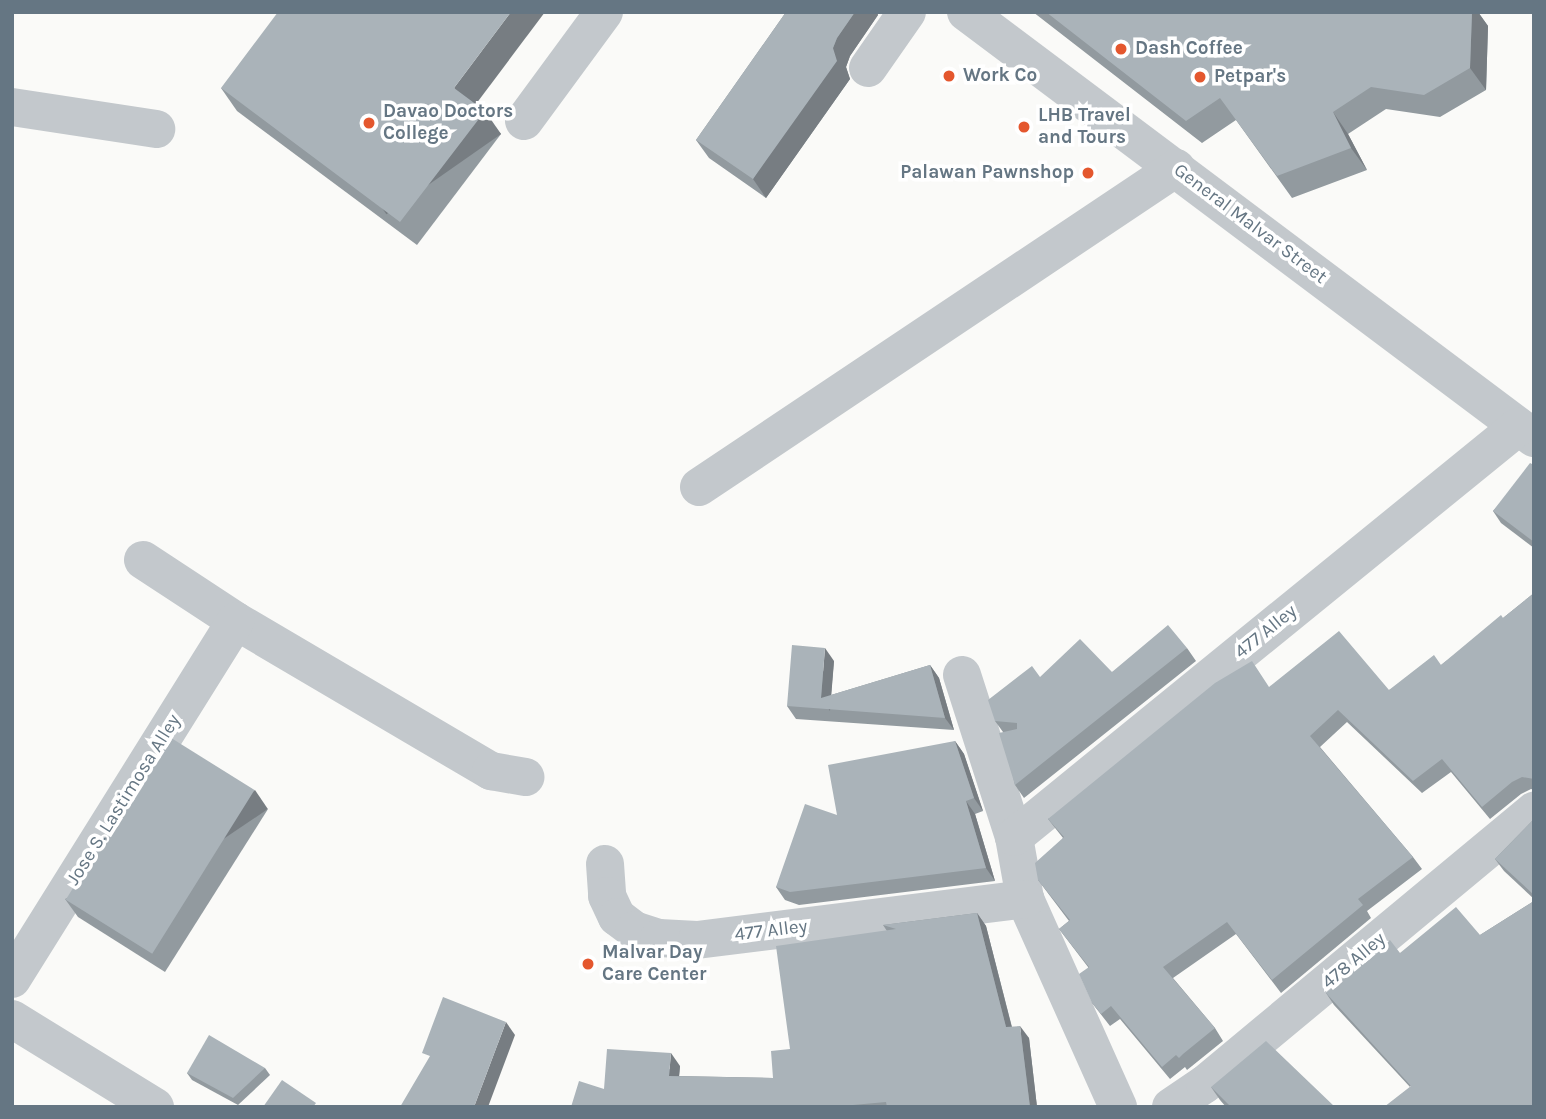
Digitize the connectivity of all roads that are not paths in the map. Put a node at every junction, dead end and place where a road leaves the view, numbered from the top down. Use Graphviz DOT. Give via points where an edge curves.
graph roads {
  1 [pos="604,12"];
  2 [pos="907,12"];
  3 [pos="966,12"];
  4 [pos="868,68"];
  5 [pos="12,107"];
  6 [pos="524,121"];
  7 [pos="156,129"];
  8 [pos="1175,168"];
  9 [pos="1526,432"];
  10 [pos="699,487"];
  11 [pos="143,560"];
  12 [pos="236,621"];
  13 [pos="962,675"];
  14 [pos="525,777"];
  15 [pos="1534,811"];
  16 [pos="1014,837"];
  17 [pos="605,864"];
  18 [pos="1025,899"];
  19 [pos="12,979"];
  20 [pos="12,1019"];
  21 [pos="155,1107"];
  22 [pos="1118,1107"];
  23 [pos="1171,1107"];
  1 -- 6 [label="street"];
  2 -- 4 [label="street"];
  3 -- 8 [label="street, General Malvar Street"];
  5 -- 7 [label="street"];
  8 -- 9 [label="street, General Malvar Street"];
  8 -- 10 [label="street"];
  9 -- 16 [label="street, 477 Alley"];
  11 -- 12 [label="street"];
  12 -- 14 [label="street" via="491,771"];
  12 -- 19 [label="street, Jose S. Lastimosa Alley"];
  13 -- 16 [label="street"];
  15 -- 23 [label="street, 478 Alley" via="1205,1084"];
  16 -- 18 [label="street"];
  17 -- 18 [label="street, 477 Alley" via="607,896 617,916 634,930 659,938 697,940"];
  18 -- 22 [label="street"];
  20 -- 21 [label="street"];
}
